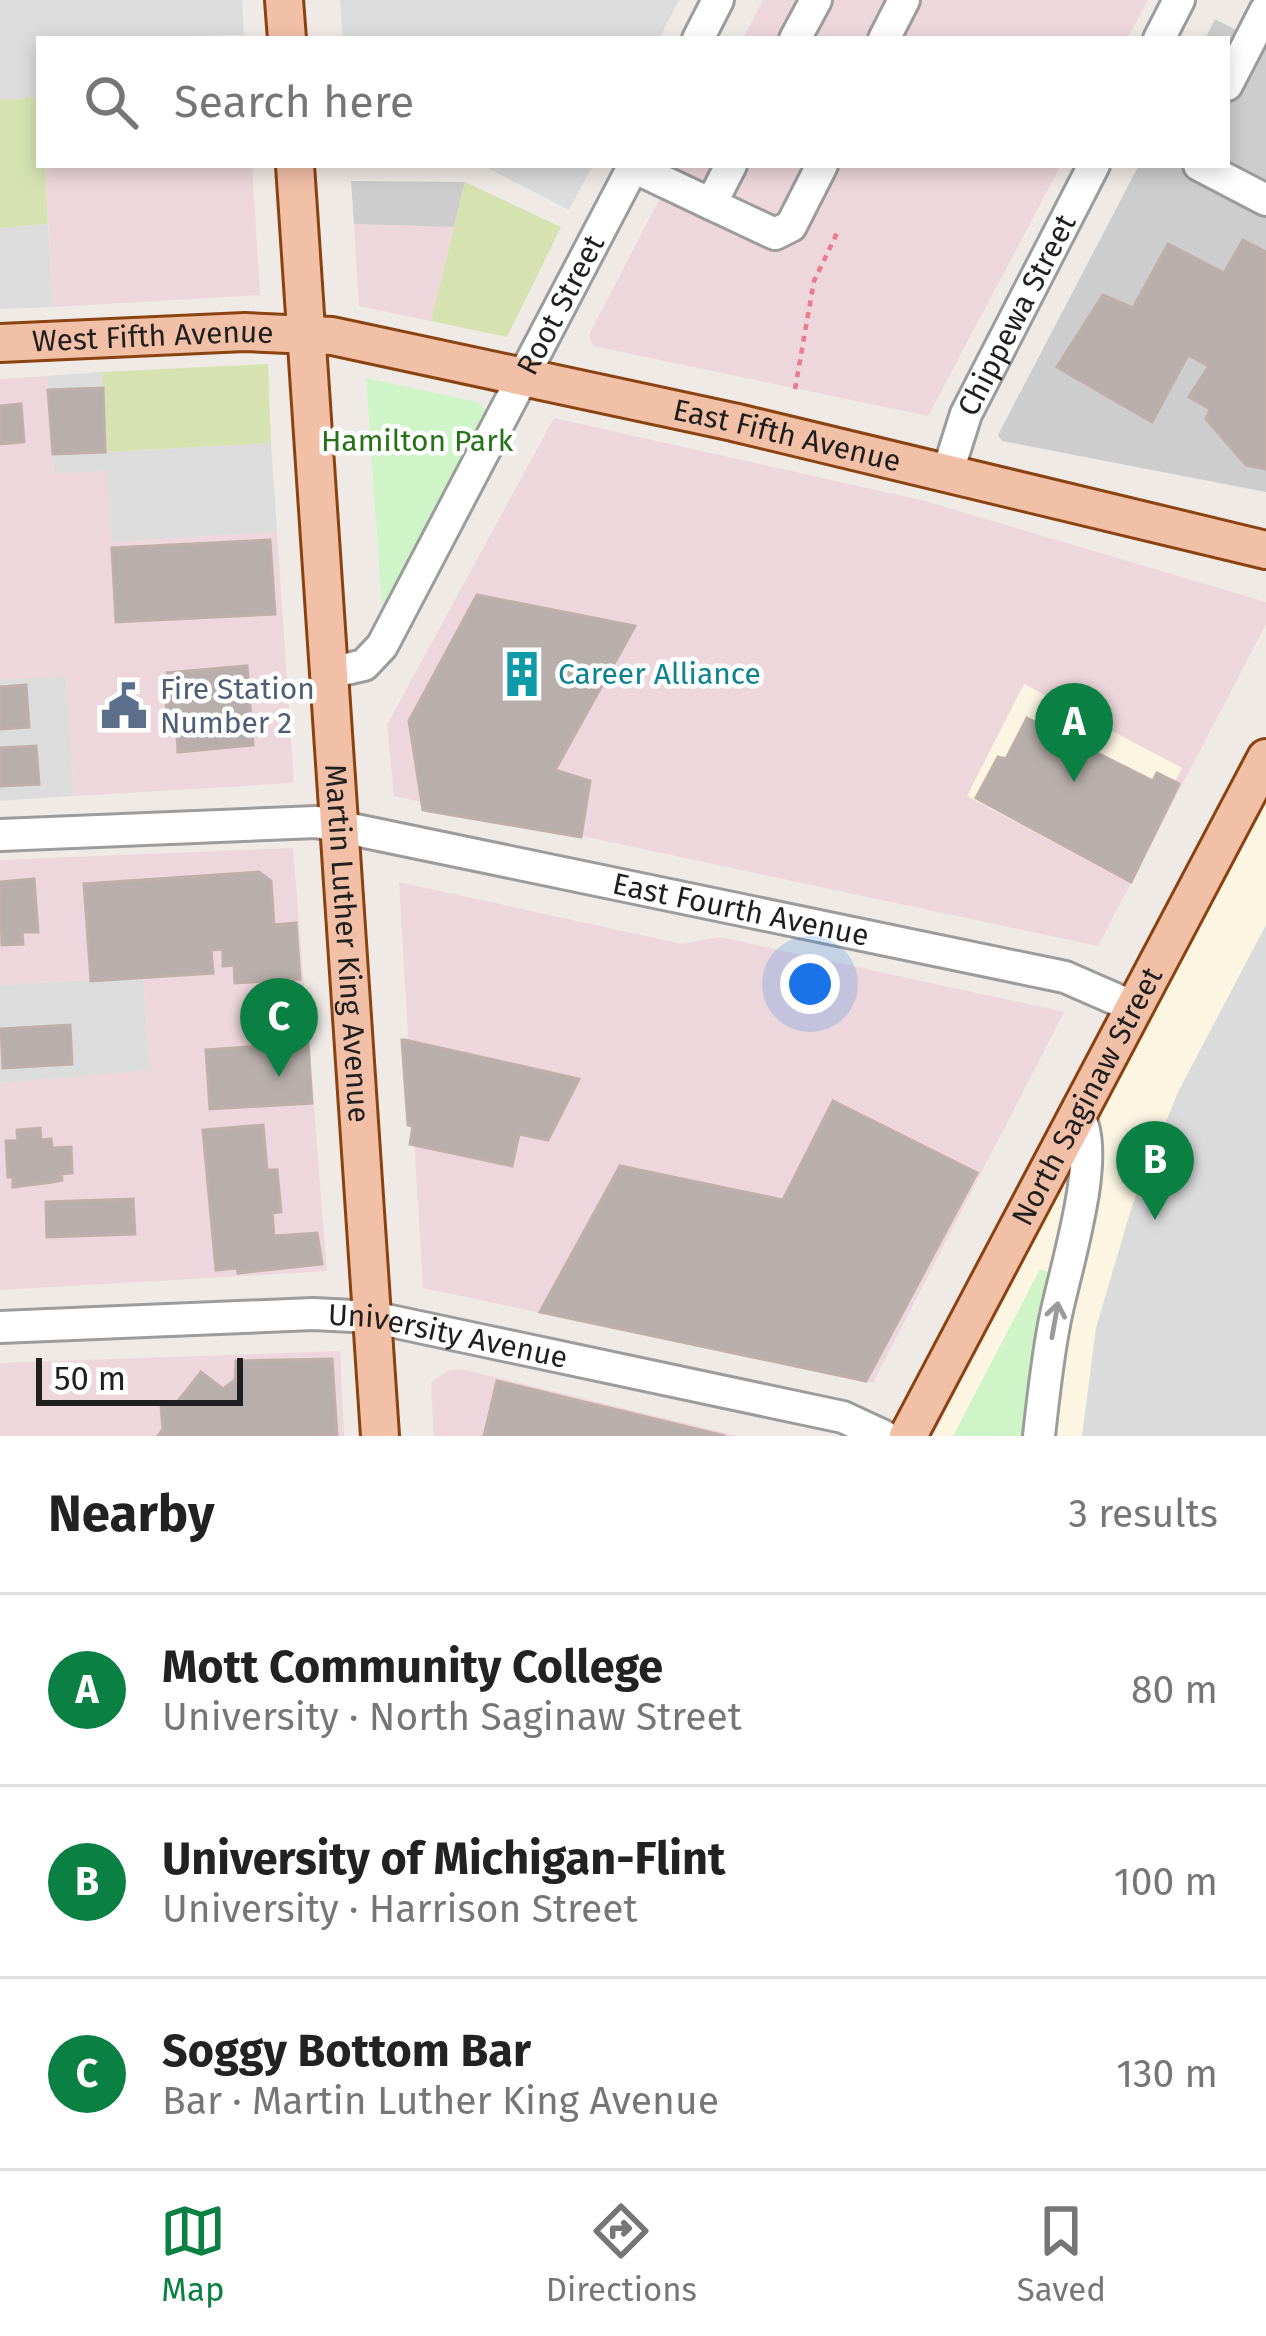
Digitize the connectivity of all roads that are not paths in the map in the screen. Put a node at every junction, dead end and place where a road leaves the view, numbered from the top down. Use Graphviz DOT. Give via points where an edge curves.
graph roads {
  1 [pos="284,0"];
  2 [pos="718,0"];
  3 [pos="816,0"];
  4 [pos="904,0"];
  5 [pos="1178,0"];
  6 [pos="1245,0"];
  7 [pos="1266,12"];
  8 [pos="286,36"];
  9 [pos="700,36"];
  10 [pos="797,36"];
  11 [pos="886,36"];
  12 [pos="1160,36"];
  13 [pos="1230,79"];
  14 [pos="295,168"];
  15 [pos="633,168"];
  16 [pos="638,168"];
  17 [pos="729,168"];
  18 [pos="820,168"];
  19 [pos="1092,168"];
  20 [pos="1205,168"];
  21 [pos="1266,200"];
  22 [pos="711,204"];
  23 [pos="306,333"];
  24 [pos="0,343"];
  25 [pos="524,377"];
  26 [pos="947,471"];
  27 [pos="1266,550"];
  28 [pos="329,673"];
  29 [pos="1266,758"];
  30 [pos="339,826"];
  31 [pos="0,835"];
  32 [pos="1136,1007"];
  33 [pos="1078,1115"];
  34 [pos="372,1317"];
  35 [pos="0,1327"];
  36 [pos="380,1436"];
  37 [pos="884,1436"];
  38 [pos="908,1436"];
  39 [pos="1039,1436"];
  1 -- 8 [label="main road"];
  2 -- 9 [label="street"];
  3 -- 10 [label="street"];
  4 -- 11 [label="street"];
  5 -- 12 [label="street"];
  6 -- 7 [label="street"];
  7 -- 13 [label="street"];
  14 -- 23 [label="main road, Martin Luther King Avenue"];
  15 -- 25 [label="street, Root Street"];
  16 -- 22 [label="street"];
  17 -- 22 [label="street"];
  18 -- 22 [label="street" via="791,226 775,234"];
  19 -- 26 [label="street, Chippewa Street" via="966,415"];
  20 -- 21 [label="street"];
  23 -- 24 [label="main road, West Fifth Avenue"];
  23 -- 25 [label="main road, East Fifth Avenue"];
  23 -- 28 [label="main road, Martin Luther King Avenue"];
  25 -- 26 [label="main road, East Fifth Avenue"];
  25 -- 28 [label="street, Root Street" via="382,646 357,668"];
  26 -- 27 [label="main road, East Fifth Avenue"];
  28 -- 30 [label="main road, Martin Luther King Avenue"];
  29 -- 32 [label="main road, North Saginaw Street"];
  30 -- 31 [label="street, East Fourth Avenue" via="284,820"];
  30 -- 32 [label="street, East Fourth Avenue" via="1065,977"];
  30 -- 34 [label="main road, Martin Luther King Avenue"];
  32 -- 33 [label="main road, North Saginaw Street"];
  33 -- 38 [label="main road, North Saginaw Street"];
  39 -- 33 [label="street, one-way" via="1086,1163"];
  34 -- 35 [label="street, University Avenue"];
  34 -- 36 [label="main road, Martin Luther King Avenue"];
  34 -- 37 [label="street, University Avenue" via="843,1417"];
}
